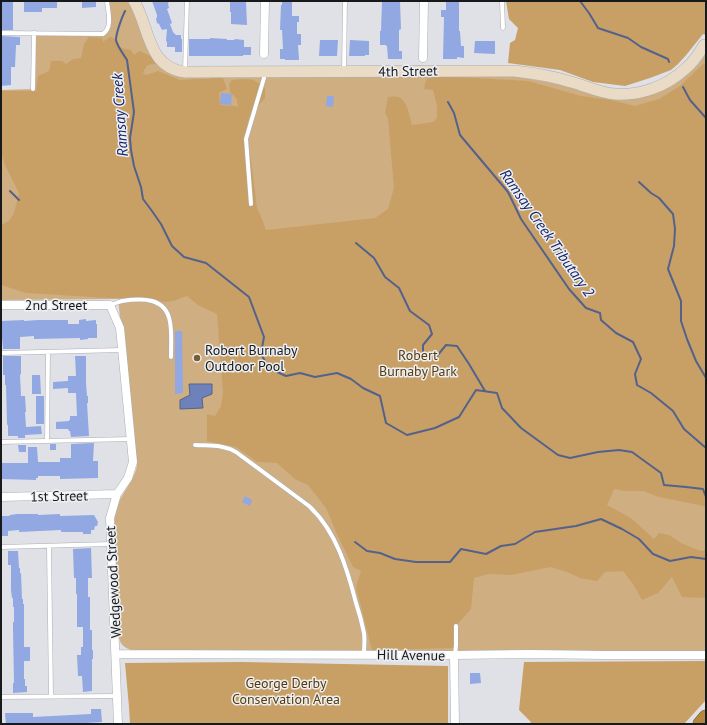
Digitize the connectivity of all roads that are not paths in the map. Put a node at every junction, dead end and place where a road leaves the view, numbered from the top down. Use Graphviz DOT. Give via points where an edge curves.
graph roads {
  1 [pos="107,1"];
  2 [pos="134,1"];
  3 [pos="187,1"];
  4 [pos="265,1"];
  5 [pos="345,1"];
  6 [pos="424,1"];
  7 [pos="502,1"];
  8 [pos="503,28"];
  9 [pos="1,33"];
  10 [pos="34,33"];
  11 [pos="705,46"];
  12 [pos="264,54"];
  13 [pos="423,58"];
  14 [pos="264,71"];
  15 [pos="344,71"];
  16 [pos="186,72"];
  17 [pos="34,89"];
  18 [pos="251,204"];
  19 [pos="1,305"];
  20 [pos="110,305"];
  21 [pos="122,350"];
  22 [pos="48,352"];
  23 [pos="1,353"];
  24 [pos="171,357"];
  25 [pos="131,439"];
  26 [pos="47,441"];
  27 [pos="1,442"];
  28 [pos="195,445"];
  29 [pos="117,494"];
  30 [pos="1,497"];
  31 [pos="111,544"];
  32 [pos="49,546"];
  33 [pos="1,547"];
  34 [pos="456,626"];
  35 [pos="116,654"];
  36 [pos="364,654"];
  37 [pos="706,655"];
  38 [pos="454,656"];
  39 [pos="51,696"];
  40 [pos="117,696"];
  41 [pos="1,697"];
  42 [pos="706,717"];
  43 [pos="118,724"];
  44 [pos="455,724"];
  45 [pos="700,724"];
  1 -- 10 [label="lane" via="110,24 103,34"];
  2 -- 16 [label="street, 4th Street" via="155,54 168,66"];
  3 -- 16 [label="lane"];
  4 -- 12 [label="street"];
  5 -- 15 [label="lane"];
  6 -- 13 [label="street"];
  7 -- 8 [label="lane"];
  9 -- 10 [label="lane"];
  10 -- 17 [label="lane"];
  11 -- 15 [label="street, 4th Street" via="686,69 669,81 646,90 623,94 514,71"];
  14 -- 15 [label="street, 4th Street"];
  14 -- 16 [label="street, 4th Street"];
  14 -- 18 [label="lane" via="246,138"];
  19 -- 20 [label="street, 2nd Street"];
  20 -- 21 [label="street, Wedgewood Street" via="120,328"];
  20 -- 24 [label="lane" via="120,301 148,300 159,303 170,320"];
  21 -- 22 [label="lane"];
  21 -- 25 [label="street, Wedgewood Street"];
  22 -- 23 [label="lane"];
  22 -- 26 [label="lane"];
  25 -- 26 [label="lane"];
  25 -- 29 [label="street, Wedgewood Street" via="133,462 128,478"];
  26 -- 27 [label="lane"];
  28 -- 36 [label="lane" via="222,446 236,452 317,513 335,540 351,582 364,634"];
  29 -- 30 [label="street, 1st Street"];
  29 -- 31 [label="street, Wedgewood Street" via="110,518"];
  31 -- 32 [label="lane"];
  31 -- 35 [label="street, Wedgewood Street"];
  32 -- 33 [label="lane"];
  32 -- 39 [label="lane"];
  34 -- 38 [label="lane"];
  35 -- 36 [label="street, Hill Avenue"];
  35 -- 40 [label="street, Wedgewood Street"];
  36 -- 38 [label="street, Hill Avenue"];
  37 -- 38 [label="street, Hill Avenue"];
  38 -- 44 [label="street"];
  39 -- 40 [label="lane"];
  39 -- 41 [label="lane"];
  40 -- 43 [label="street, Wedgewood Street"];
  42 -- 45 [label="highway"];
}
